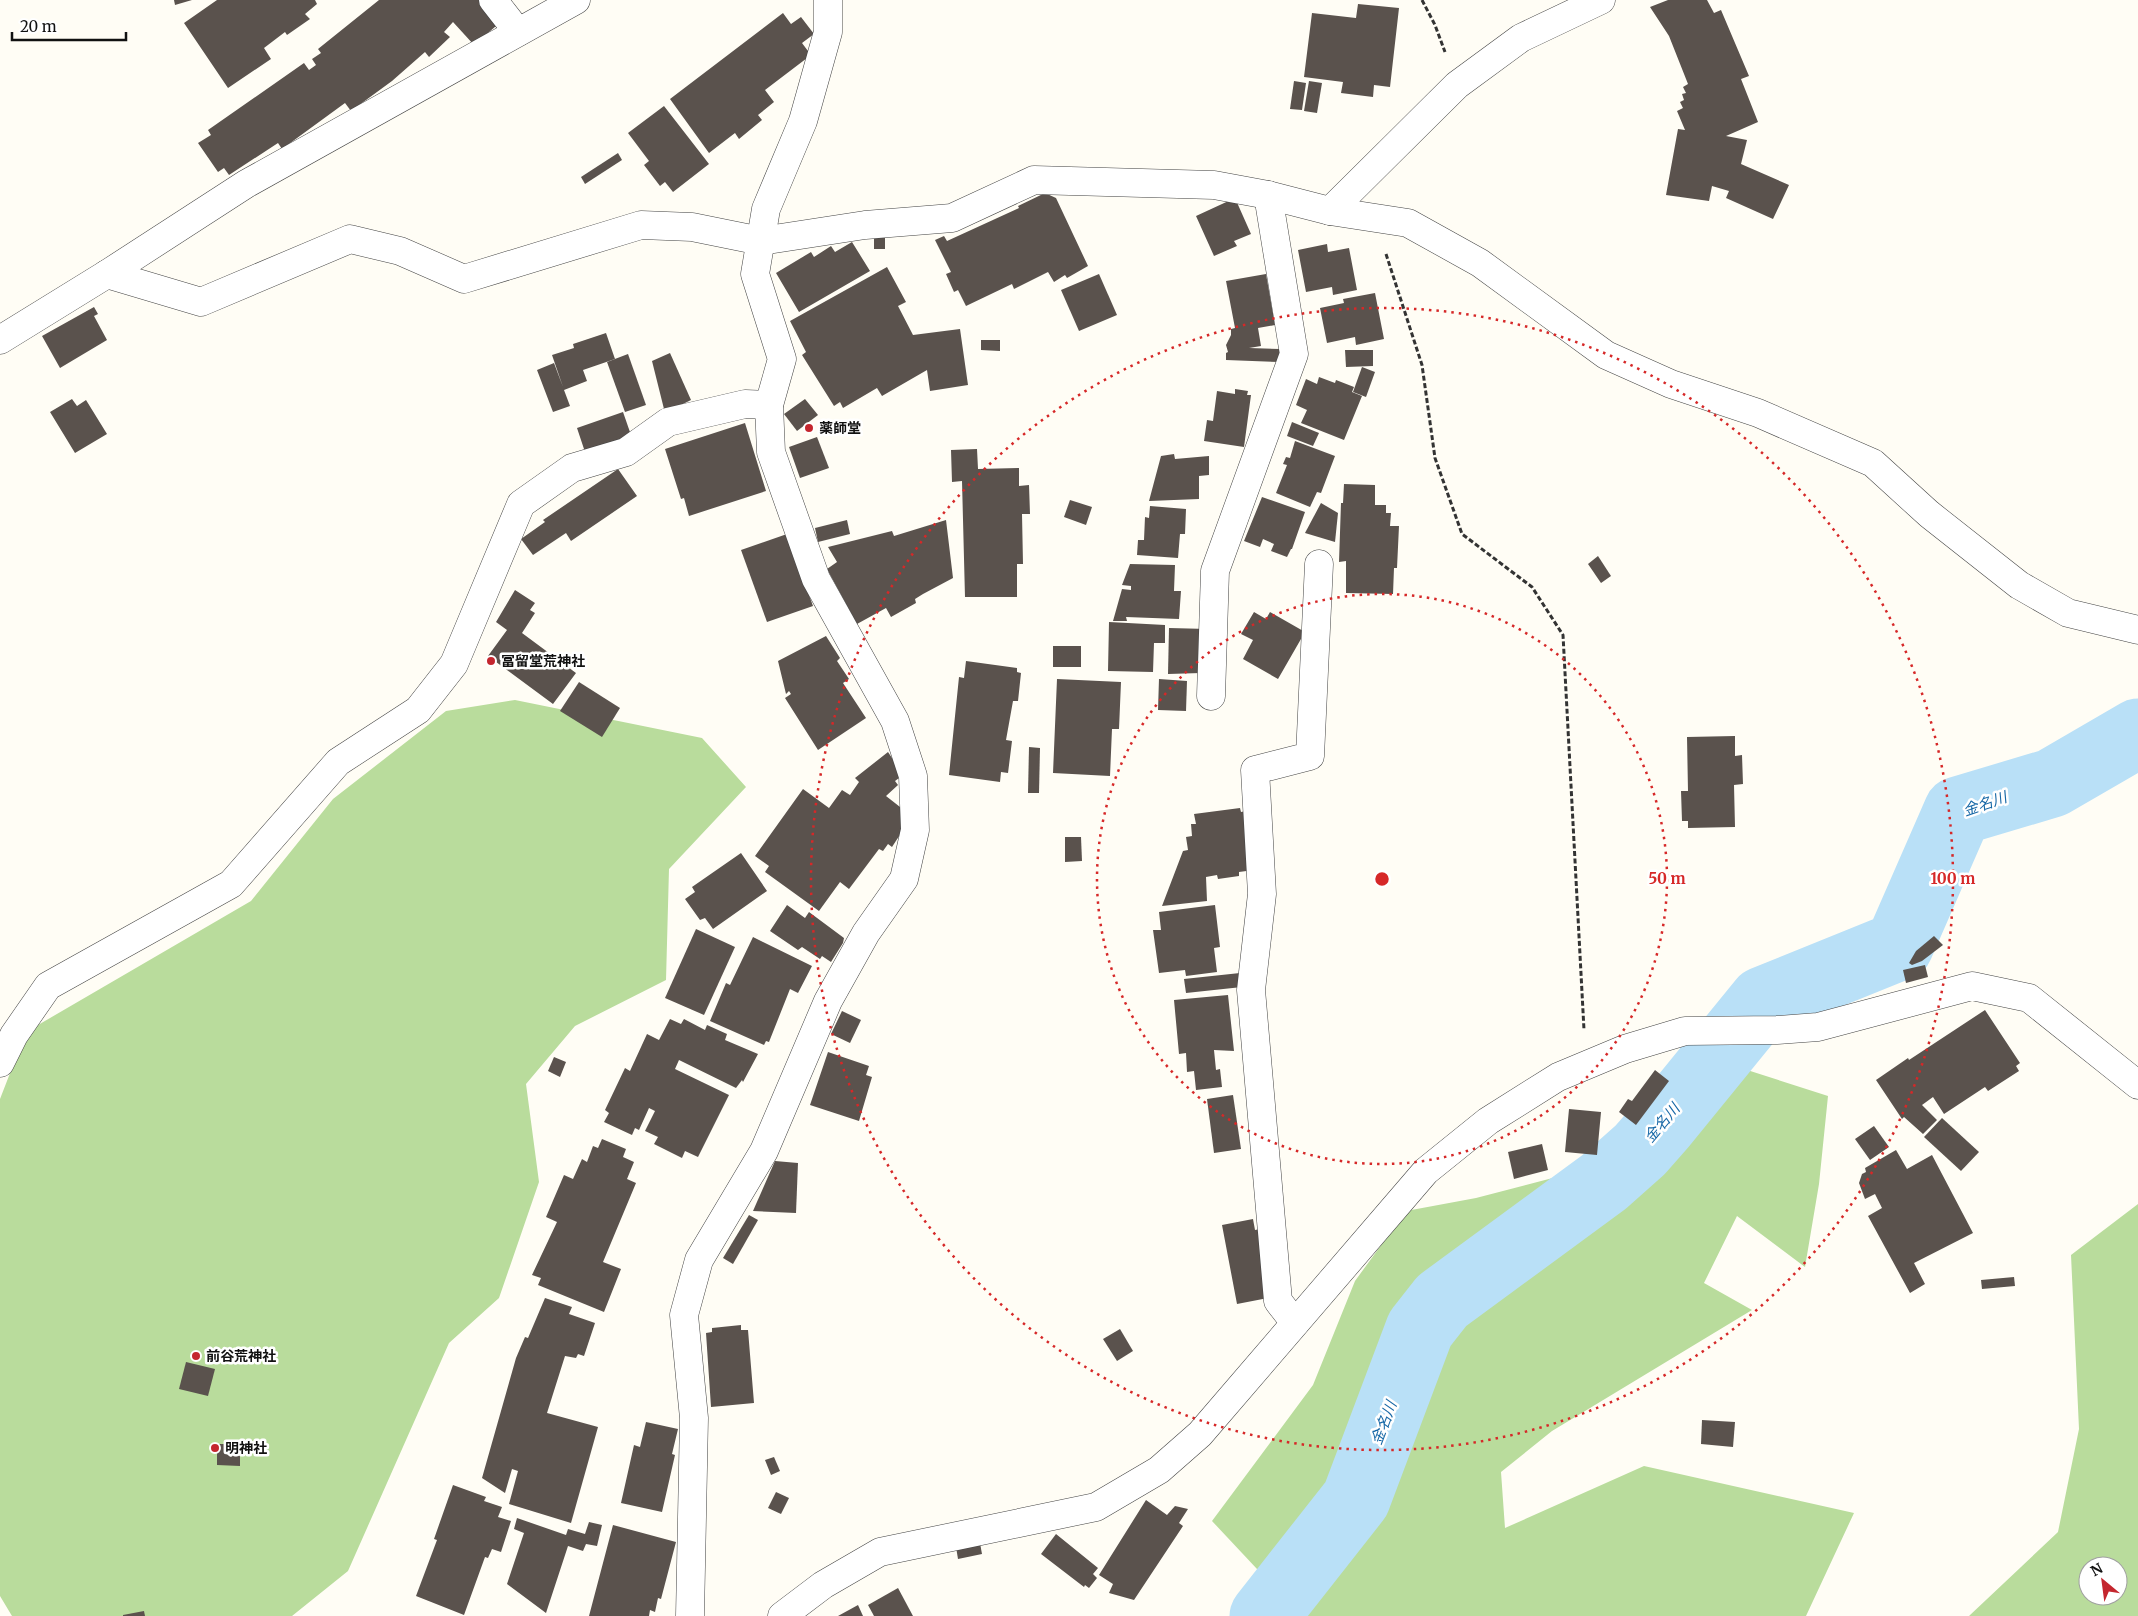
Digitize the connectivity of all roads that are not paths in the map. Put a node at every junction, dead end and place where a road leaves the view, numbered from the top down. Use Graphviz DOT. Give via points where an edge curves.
graph roads {
  1 [pos="493,0"];
  2 [pos="576,0"];
  3 [pos="828,0"];
  4 [pos="1602,0"];
  5 [pos="518,32"];
  6 [pos="1268,195"];
  7 [pos="1330,211"];
  8 [pos="761,241"];
  9 [pos="107,274"];
  10 [pos="0,340"];
  11 [pos="768,405"];
  12 [pos="1319,564"];
  13 [pos="2138,630"];
  14 [pos="1211,696"];
  15 [pos="0,1063"];
  16 [pos="2138,1085"];
  17 [pos="1295,1323"];
  18 [pos="690,1616"];
  19 [pos="782,1616"];
  1 -- 5 [label="street"];
  2 -- 5 [label="street"];
  3 -- 8 [label="street" via="828,32 804,121 766,210"];
  4 -- 7 [label="street" via="1521,38 1458,85"];
  5 -- 9 [label="street" via="246,184"];
  6 -- 7 [label="street"];
  6 -- 8 [label="street" via="1214,185 1034,180 952,218 866,225"];
  6 -- 14 [label="street" via="1294,354 1215,571"];
  7 -- 13 [label="street" via="1408,223 1480,263 1606,355 1671,384 1758,413 1873,463 1929,514 2019,585 2068,613"];
  8 -- 9 [label="street" via="692,227 641,225 464,279 400,251 350,239 201,302"];
  8 -- 11 [label="street" via="755,274 782,359"];
  9 -- 10 [label="street"];
  11 -- 15 [label="street" via="745,404 668,422 626,452 572,468 521,504 454,664 418,710 338,762 230,884 48,986 14,1034"];
  11 -- 18 [label="street" via="771,452 816,579 895,721 913,776 915,830 904,879 866,933 828,1002 764,1151 699,1260 684,1315 694,1418"];
  12 -- 17 [label="street" via="1310,756 1255,770 1262,894 1251,990 1278,1301"];
  16 -- 17 [label="street" via="2029,998 1972,986 1818,1027 1684,1031 1625,1049 1558,1077 1488,1121 1426,1171"];
  17 -- 19 [label="street" via="1200,1434 1159,1470 1096,1507 880,1552 823,1585"];
}
